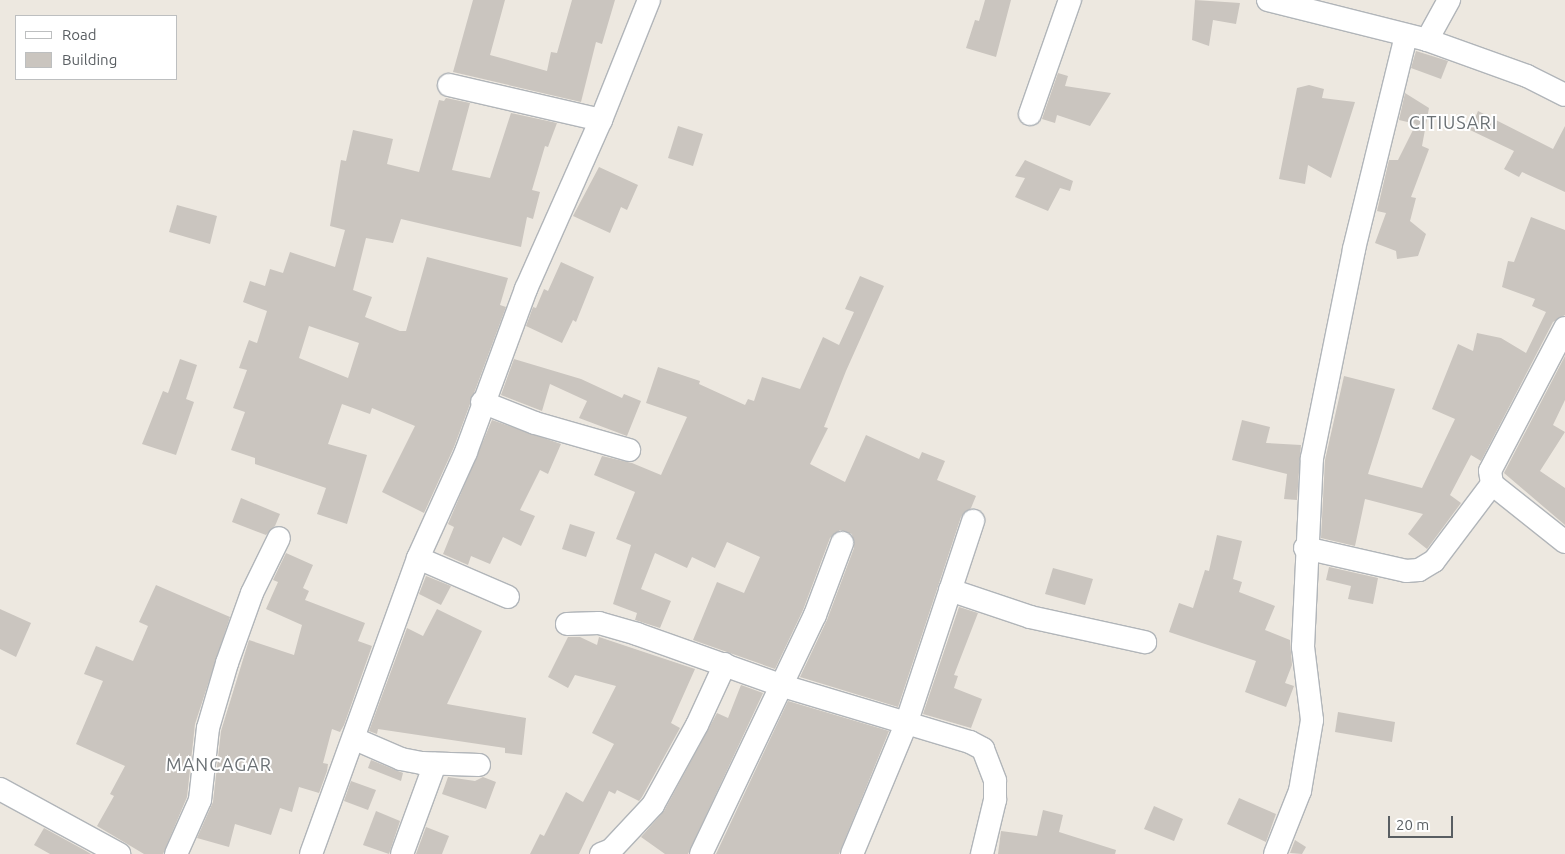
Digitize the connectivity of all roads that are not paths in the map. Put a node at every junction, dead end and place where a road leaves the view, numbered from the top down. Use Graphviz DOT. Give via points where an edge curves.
graph roads {
  1 [pos="649,0"];
  2 [pos="1070,0"];
  3 [pos="1268,0"];
  4 [pos="1449,0"];
  5 [pos="1416,37"];
  6 [pos="449,85"];
  7 [pos="1565,95"];
  8 [pos="1030,114"];
  9 [pos="602,120"];
  10 [pos="1565,328"];
  11 [pos="482,402"];
  12 [pos="629,450"];
  13 [pos="1492,484"];
  14 [pos="972,522"];
  15 [pos="279,538"];
  16 [pos="1565,542"];
  17 [pos="842,543"];
  18 [pos="1306,548"];
  19 [pos="418,558"];
  20 [pos="950,590"];
  21 [pos="508,597"];
  22 [pos="567,624"];
  23 [pos="1145,642"];
  24 [pos="725,664"];
  25 [pos="783,686"];
  26 [pos="906,724"];
  27 [pos="355,739"];
  28 [pos="479,765"];
  29 [pos="432,773"];
  30 [pos="0,789"];
  31 [pos="315,842"];
  32 [pos="604,853"];
  33 [pos="119,854"];
  34 [pos="176,854"];
  35 [pos="402,854"];
  36 [pos="701,854"];
  37 [pos="852,854"];
  38 [pos="982,854"];
  39 [pos="1276,854"];
  1 -- 9 [label="street"];
  2 -- 8 [label="street"];
  3 -- 5 [label="street"];
  4 -- 5 [label="street"];
  5 -- 7 [label="street" via="1527,76"];
  5 -- 18 [label="street" via="1354,249 1312,458"];
  6 -- 9 [label="street"];
  9 -- 11 [label="street" via="526,289"];
  10 -- 13 [label="street" via="1490,471"];
  11 -- 12 [label="street" via="535,423"];
  11 -- 19 [label="street" via="466,452"];
  13 -- 16 [label="street"];
  13 -- 18 [label="street" via="1434,561 1419,570 1406,571"];
  14 -- 20 [label="street"];
  15 -- 34 [label="street" via="252,593 227,663 208,728 200,800"];
  17 -- 25 [label="street" via="815,615"];
  18 -- 39 [label="street" via="1303,647 1312,704 1311,728 1300,791"];
  19 -- 21 [label="street"];
  19 -- 27 [label="street"];
  20 -- 23 [label="street" via="1030,617"];
  20 -- 26 [label="street"];
  22 -- 24 [label="street" via="599,623"];
  24 -- 25 [label="street"];
  24 -- 32 [label="street" via="697,725 653,805"];
  25 -- 26 [label="street"];
  25 -- 36 [label="street"];
  26 -- 37 [label="street"];
  26 -- 38 [label="street" via="970,742 983,749 992,768 995,791"];
  27 -- 29 [label="street"];
  27 -- 31 [label="street"];
  28 -- 29 [label="street"];
  29 -- 35 [label="street"];
  30 -- 33 [label="street"];
}
